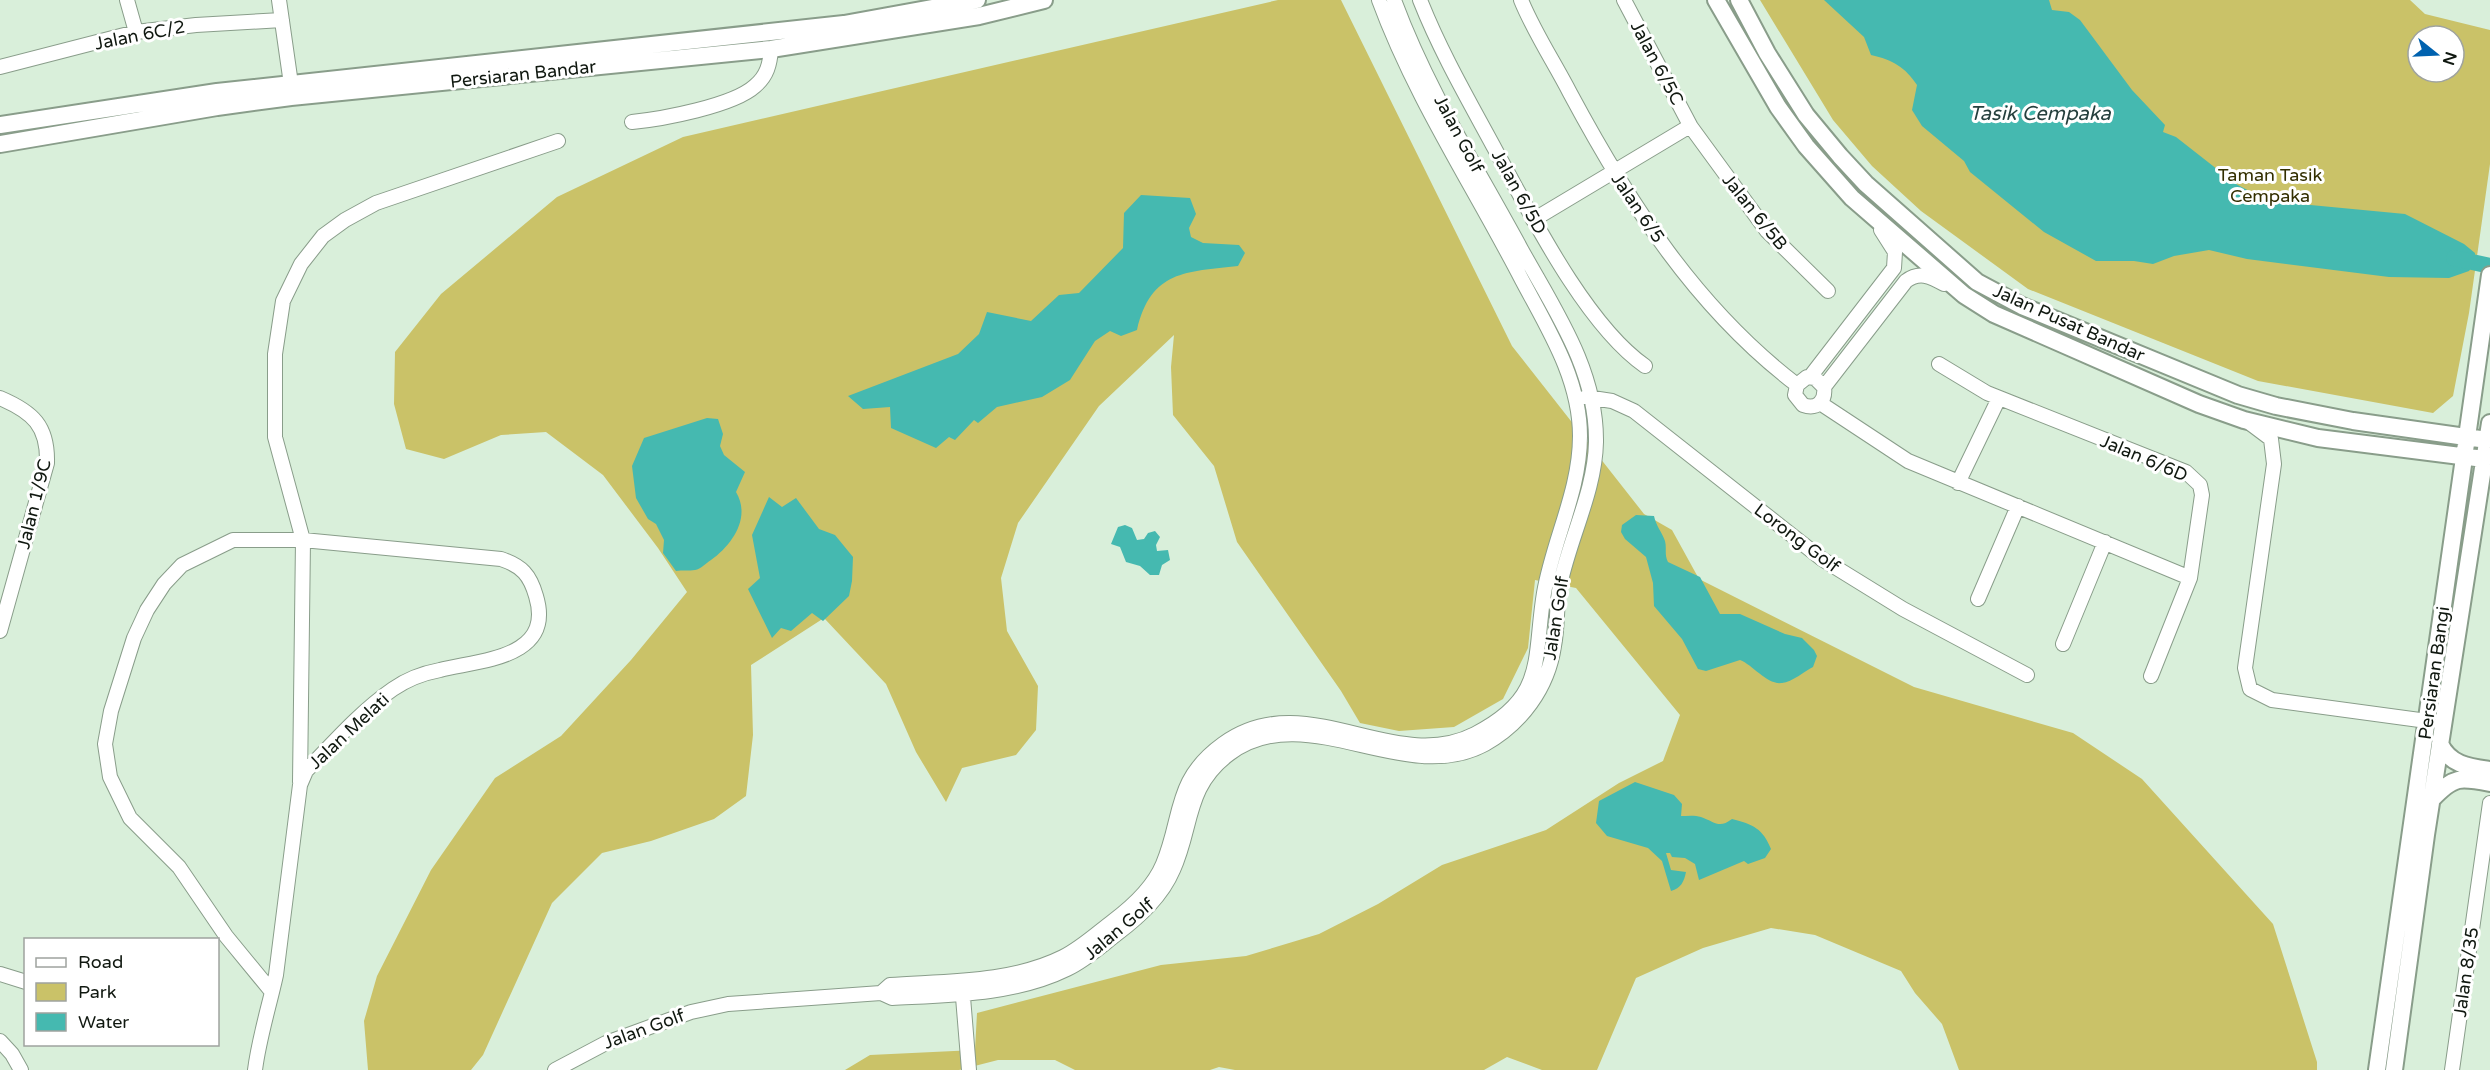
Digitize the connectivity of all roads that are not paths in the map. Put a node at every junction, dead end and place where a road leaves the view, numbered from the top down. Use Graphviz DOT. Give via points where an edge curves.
graph roads {
  1 [pos="127,0"];
  2 [pos="279,0"];
  3 [pos="978,0"];
  4 [pos="1044,0"];
  5 [pos="1379,0"];
  6 [pos="1394,0"];
  7 [pos="1420,0"];
  8 [pos="1521,0"];
  9 [pos="1624,0"];
  10 [pos="1716,0"];
  11 [pos="1738,0"];
  12 [pos="282,20"];
  13 [pos="136,32"];
  14 [pos="771,49"];
  15 [pos="0,67"];
  16 [pos="1428,76"];
  17 [pos="291,84"];
  18 [pos="1416,84"];
  19 [pos="632,123"];
  20 [pos="0,125"];
  21 [pos="1690,126"];
  22 [pos="558,141"];
  23 [pos="0,144"];
  24 [pos="1613,173"];
  25 [pos="1852,198"];
  26 [pos="1533,220"];
  27 [pos="2490,275"];
  28 [pos="1828,291"];
  29 [pos="1964,295"];
  30 [pos="1939,364"];
  31 [pos="1645,366"];
  32 [pos="1585,372"];
  33 [pos="1810,377"];
  34 [pos="1797,385"];
  35 [pos="1824,387"];
  36 [pos="1592,396"];
  37 [pos="0,398"];
  38 [pos="1576,398"];
  39 [pos="1999,398"];
  40 [pos="1820,403"];
  41 [pos="1623,405"];
  42 [pos="2470,407"];
  43 [pos="2244,420"];
  44 [pos="1595,423"];
  45 [pos="2421,431"];
  46 [pos="2489,431"];
  47 [pos="2467,437"];
  48 [pos="2419,450"];
  49 [pos="2464,456"];
  50 [pos="2484,459"];
  51 [pos="1958,483"];
  52 [pos="2460,491"];
  53 [pos="2018,506"];
  54 [pos="303,540"];
  55 [pos="2105,542"];
  56 [pos="2190,578"];
  57 [pos="1978,599"];
  58 [pos="0,631"];
  59 [pos="2064,644"];
  60 [pos="2027,675"];
  61 [pos="2151,676"];
  62 [pos="2427,721"];
  63 [pos="2440,744"];
  64 [pos="2490,770"];
  65 [pos="2490,783"];
  66 [pos="300,785"];
  67 [pos="2432,799"];
  68 [pos="2490,803"];
  69 [pos="1046,971"];
  70 [pos="0,974"];
  71 [pos="24,981"];
  72 [pos="962,987"];
  73 [pos="272,992"];
  74 [pos="0,1041"];
  75 [pos="21,1070"];
  76 [pos="255,1070"];
  77 [pos="555,1070"];
  78 [pos="969,1070"];
  79 [pos="2377,1070"];
  80 [pos="2394,1070"];
  81 [pos="2452,1070"];
  1 -- 13 [label="street"];
  2 -- 12 [label="street"];
  3 -- 17 [label="main road, Persiaran Bandar" via="844,24"];
  4 -- 14 [label="main road, Persiaran Bandar" via="979,16"];
  5 -- 18 [label="street, Jalan Golf"];
  6 -- 16 [label="street, Jalan Golf"];
  7 -- 26 [label="street, Jalan 6/5D" via="1436,41"];
  8 -- 24 [label="street, Jalan 6/5"];
  9 -- 21 [label="street, Jalan 6/5C"];
  10 -- 25 [label="main road, Jalan Pusat Bandar" via="1778,106 1806,146"];
  11 -- 45 [label="main road, Jalan Pusat Bandar" via="1806,115 1839,156 1977,282 2022,306 2238,395 2276,406"];
  12 -- 13 [label="street, Jalan 6C/2"];
  12 -- 17 [label="street"];
  13 -- 15 [label="street, Jalan 6C/2"];
  14 -- 19 [label="street" via="767,71 749,92 668,118"];
  14 -- 23 [label="main road, Persiaran Bandar" via="217,107"];
  16 -- 18 [label="street"];
  16 -- 32 [label="street, Jalan Golf"];
  17 -- 20 [label="main road, Persiaran Bandar"];
  18 -- 38 [label="street, Jalan Golf" via="1557,346"];
  21 -- 24 [label="street"];
  21 -- 28 [label="street, Jalan 6/5B" via="1767,231"];
  22 -- 54 [label="street" via="376,203 323,236 302,264 283,301 275,354 275,437"];
  24 -- 26 [label="street"];
  24 -- 34 [label="street, Jalan 6/5" via="1689,282 1761,356"];
  25 -- 29 [label="main road, Jalan Pusat Bandar"];
  25 -- 33 [label="street" via="1892,244 1894,268"];
  26 -- 31 [label="street, Jalan 6/5D" via="1600,322 1628,354"];
  27 -- 42 [label="main road, Persiaran Bangi"];
  29 -- 35 [label="street" via="1929,275 1912,276"];
  29 -- 43 [label="main road, Jalan Pusat Bandar" via="2025,329"];
  30 -- 39 [label="street, Jalan 6/6D"];
  32 -- 36 [label="street, Jalan Golf"];
  32 -- 41 [label="street"];
  33 -- 34 [label="street"];
  33 -- 35 [label="street"];
  34 -- 40 [label="street" via="1800,403 1809,407"];
  35 -- 40 [label="street"];
  36 -- 38 [label="street, Lorong Golf"];
  36 -- 41 [label="street, Lorong Golf"];
  36 -- 44 [label="street, Jalan Golf"];
  37 -- 58 [label="street, Jalan 1/9C" via="37,421 48,442 47,463"];
  38 -- 69 [label="street, Jalan Golf" via="1579,455 1572,495 1547,577 1539,656 1532,678 1512,708 1475,734 1445,745 1414,746 1302,722 1276,723 1232,738 1206,759 1187,784 1164,861 1147,890"];
  39 -- 51 [label="street"];
  39 -- 56 [label="street, Jalan 6/6D" via="2194,477 2202,495"];
  40 -- 51 [label="street" via="1908,461"];
  41 -- 44 [label="street" via="1610,408"];
  41 -- 60 [label="street, Lorong Golf" via="1665,433 1822,559 1903,609"];
  42 -- 45 [label="main road" via="2450,426"];
  42 -- 47 [label="main road, Persiaran Bangi"];
  43 -- 48 [label="main road, Jalan Pusat Bandar" via="2318,438"];
  43 -- 62 [label="street, Jalan Pusat Bandar" via="2269,436 2274,464 2245,668 2250,689 2272,700"];
  44 -- 69 [label="street, Jalan Golf" via="1593,464 1560,586 1551,663 1537,693 1517,720 1481,746 1455,756 1405,755 1303,735 1267,737 1237,748 1211,770 1195,795 1177,860 1157,897 1091,954"];
  45 -- 47 [label="main road, Jalan Pusat Bandar"];
  46 -- 47 [label="main road, Jalan Pusat Bandar"];
  46 -- 50 [label="main road, Persiaran Bangi"];
  47 -- 49 [label="main road, Persiaran Bangi"];
  48 -- 49 [label="main road, Jalan Pusat Bandar"];
  48 -- 52 [label="main road" via="2447,464"];
  49 -- 50 [label="main road, Jalan Pusat Bandar"];
  49 -- 52 [label="main road, Persiaran Bangi"];
  50 -- 63 [label="main road, Persiaran Bangi"];
  51 -- 53 [label="street"];
  52 -- 62 [label="main road, Persiaran Bangi"];
  53 -- 55 [label="street"];
  53 -- 57 [label="street"];
  54 -- 66 [label="street"];
  54 -- 66 [label="street, Jalan Melati" via="501,559 516,564 528,574 538,603 538,621 524,645 497,659 438,670 394,688 325,751 306,771"];
  54 -- 73 [label="street, Jalan Melati" via="233,540 182,565 164,584 134,638 105,744 110,777 130,818 178,867 226,936"];
  55 -- 56 [label="street"];
  55 -- 59 [label="street"];
  56 -- 61 [label="street, Jalan 6/6D"];
  62 -- 79 [label="main road, Persiaran Bangi"];
  63 -- 64 [label="main road" via="2444,752 2462,765"];
  63 -- 67 [label="main road, Persiaran Bangi"];
  65 -- 67 [label="main road" via="2457,778 2444,785"];
  66 -- 73 [label="street, Jalan Melati"];
  67 -- 80 [label="main road, Persiaran Bangi"];
  68 -- 81 [label="street, Jalan 8/35"];
  69 -- 72 [label="street, Jalan Golf" via="1016,986"];
  70 -- 71 [label="street"];
  72 -- 77 [label="street, Jalan Golf" via="892,998 881,993 740,1002 690,1012 606,1042"];
  72 -- 78 [label="street"];
  73 -- 76 [label="street, Jalan Melati"];
  74 -- 75 [label="street"];
}
